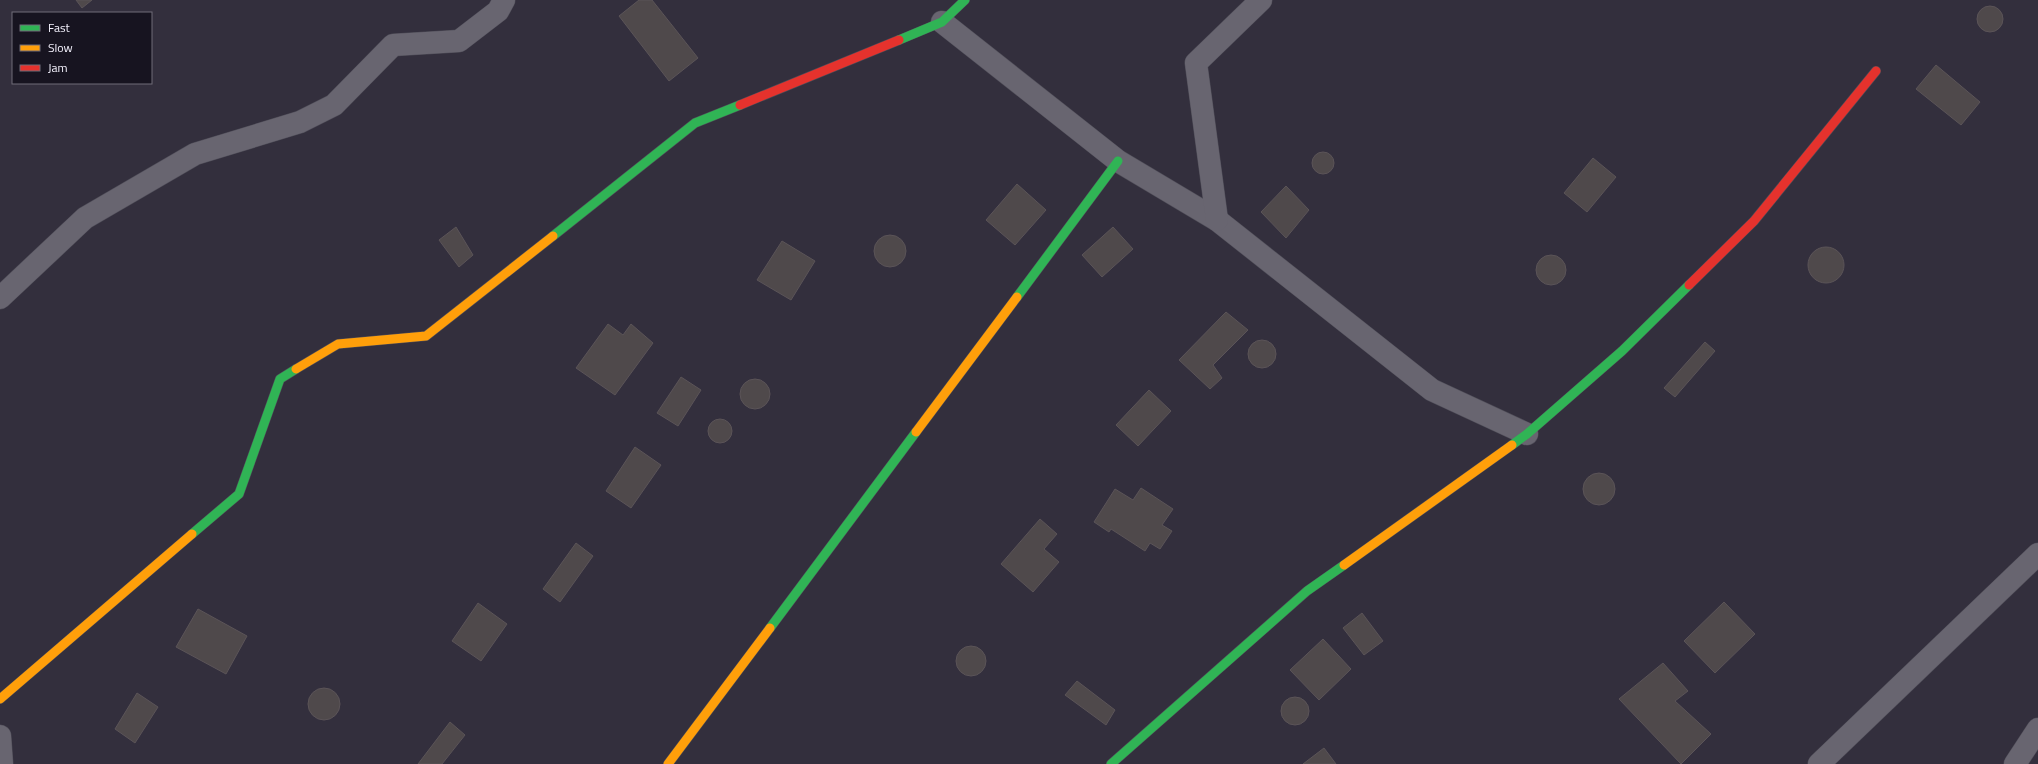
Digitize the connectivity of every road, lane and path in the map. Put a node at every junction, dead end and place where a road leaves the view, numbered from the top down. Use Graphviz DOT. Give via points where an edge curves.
graph roads {
  1 [pos="504,0"];
  2 [pos="965,0"];
  3 [pos="1260,0"];
  4 [pos="942,22"];
  5 [pos="1876,71"];
  6 [pos="1118,162"];
  7 [pos="1217,220"];
  8 [pos="0,298"];
  9 [pos="1527,434"];
  10 [pos="2038,554"];
  11 [pos="0,699"];
  12 [pos="2038,729"];
  13 [pos="0,736"];
  14 [pos="2,764"];
  15 [pos="668,764"];
  16 [pos="1111,764"];
  17 [pos="1819,764"];
  18 [pos="2015,764"];
  1 -- 8 [label="street" via="498,11 459,41 393,45 334,104 300,122 195,154 85,218"];
  2 -- 4 [label="street"];
  3 -- 7 [label="street" via="1196,63"];
  4 -- 6 [label="street"];
  4 -- 11 [label="street" via="695,123 426,336 338,344 280,379 239,494"];
  5 -- 9 [label="street" via="1754,221 1622,351"];
  6 -- 7 [label="street"];
  6 -- 15 [label="street"];
  7 -- 9 [label="street" via="1432,390"];
  9 -- 16 [label="street" via="1307,591"];
  10 -- 17 [label="street"];
  12 -- 18 [label="street"];
  13 -- 14 [label="street"];
}
